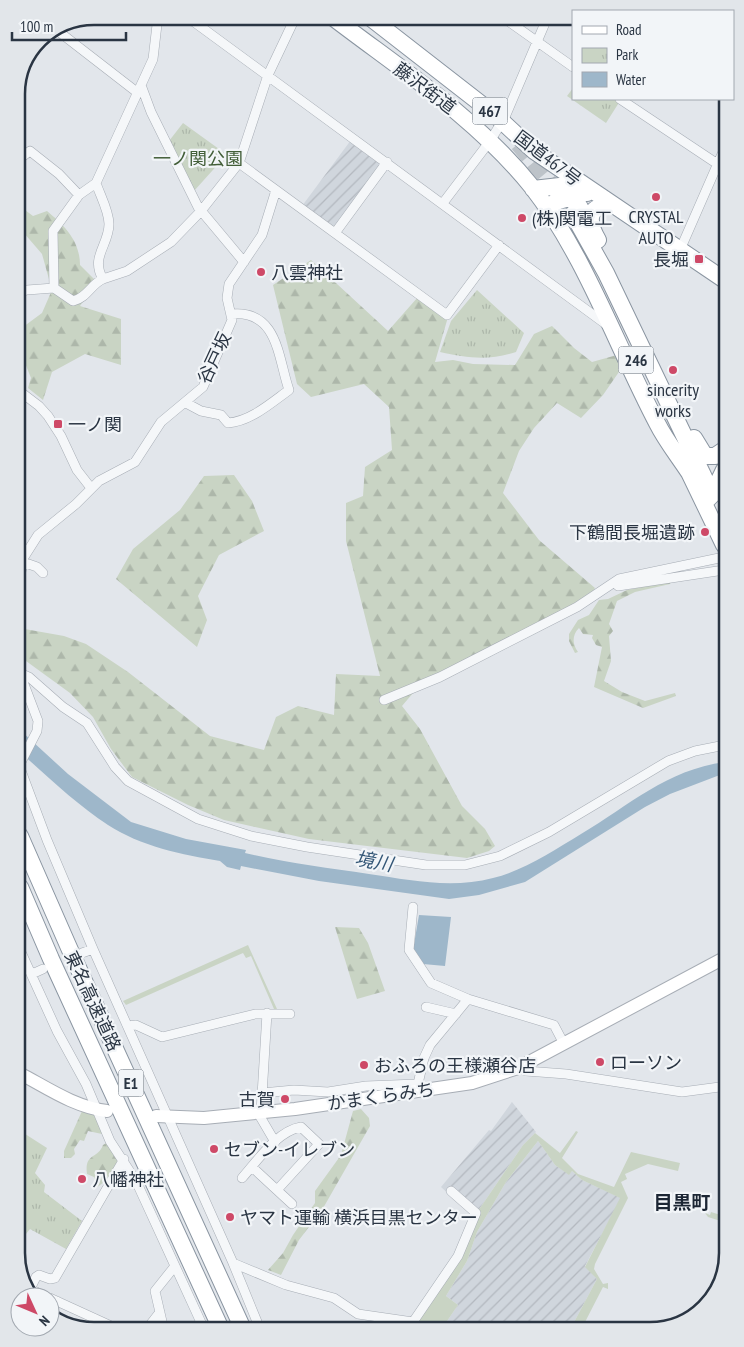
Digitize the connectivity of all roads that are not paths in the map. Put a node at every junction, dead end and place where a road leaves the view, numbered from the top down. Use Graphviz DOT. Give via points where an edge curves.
graph roads {
  1 [pos="157,25"];
  2 [pos="199,25"];
  3 [pos="292,25"];
  4 [pos="343,25"];
  5 [pos="379,25"];
  6 [pos="513,25"];
  7 [pos="544,25"];
  8 [pos="61,33"];
  9 [pos="537,43"];
  10 [pos="572,66"];
  11 [pos="268,75"];
  12 [pos="139,89"];
  13 [pos="623,100"];
  14 [pos="502,122"];
  15 [pos="490,142"];
  16 [pos="25,155"];
  17 [pos="387,162"];
  18 [pos="240,163"];
  19 [pos="551,163"];
  20 [pos="719,165"];
  21 [pos="719,168"];
  22 [pos="96,183"];
  23 [pos="539,188"];
  24 [pos="276,190"];
  25 [pos="79,195"];
  26 [pos="443,203"];
  27 [pos="613,206"];
  28 [pos="201,211"];
  29 [pos="562,216"];
  30 [pos="593,230"];
  31 [pos="335,233"];
  32 [pos="499,245"];
  33 [pos="680,250"];
  34 [pos="244,262"];
  35 [pos="719,276"];
  36 [pos="103,279"];
  37 [pos="54,288"];
  38 [pos="25,291"];
  39 [pos="232,314"];
  40 [pos="612,328"];
  41 [pos="25,395"];
  42 [pos="186,403"];
  43 [pos="691,440"];
  44 [pos="719,452"];
  45 [pos="690,474"];
  46 [pos="719,479"];
  47 [pos="91,488"];
  48 [pos="708,499"];
  49 [pos="719,513"];
  50 [pos="719,531"];
  51 [pos="719,557"];
  52 [pos="25,558"];
  53 [pos="25,563"];
  54 [pos="719,571"];
  55 [pos="43,573"];
  56 [pos="600,592"];
  57 [pos="25,675"];
  58 [pos="25,685"];
  59 [pos="384,700"];
  60 [pos="719,746"];
  61 [pos="25,754"];
  62 [pos="25,781"];
  63 [pos="25,847"];
  64 [pos="25,899"];
  65 [pos="412,907"];
  66 [pos="92,949"];
  67 [pos="82,953"];
  68 [pos="25,960"];
  69 [pos="719,961"];
  70 [pos="43,969"];
  71 [pos="32,974"];
  72 [pos="468,999"];
  73 [pos="426,1007"];
  74 [pos="267,1013"];
  75 [pos="290,1014"];
  76 [pos="456,1014"];
  77 [pos="128,1026"];
  78 [pos="564,1044"];
  79 [pos="518,1068"];
  80 [pos="25,1076"];
  81 [pos="719,1087"];
  82 [pos="416,1088"];
  83 [pos="262,1093"];
  84 [pos="102,1110"];
  85 [pos="260,1112"];
  86 [pos="162,1117"];
  87 [pos="275,1142"];
  88 [pos="124,1159"];
  89 [pos="252,1167"];
  90 [pos="242,1178"];
  91 [pos="277,1190"];
  92 [pos="451,1191"];
  93 [pos="292,1204"];
  94 [pos="233,1263"];
  95 [pos="175,1266"];
  96 [pos="33,1284"];
  97 [pos="60,1303"];
  98 [pos="160,1312"];
  99 [pos="102,1322"];
  100 [pos="152,1322"];
  101 [pos="162,1322"];
  102 [pos="200,1322"];
  103 [pos="218,1322"];
  104 [pos="240,1322"];
  105 [pos="257,1322"];
  106 [pos="399,1322"];
  107 [pos="417,1322"];
  1 -- 12 [label="street" via="153,59"];
  2 -- 11 [label="street"];
  3 -- 11 [label="street"];
  4 -- 15 [label="highway, 藤沢街道 / 467"];
  5 -- 14 [label="highway, 国道467号 / 467"];
  6 -- 9 [label="street"];
  7 -- 9 [label="street"];
  8 -- 12 [label="street"];
  9 -- 10 [label="street"];
  9 -- 14 [label="street"];
  11 -- 17 [label="street"];
  11 -- 18 [label="street"];
  12 -- 22 [label="street"];
  12 -- 28 [label="street"];
  13 -- 20 [label="street"];
  14 -- 15 [label="street"];
  14 -- 19 [label="highway, 国道467号 / 467"];
  15 -- 23 [label="highway, 藤沢街道 / 467"];
  15 -- 26 [label="street"];
  16 -- 25 [label="street" via="30,151"];
  17 -- 26 [label="street"];
  17 -- 31 [label="street"];
  18 -- 24 [label="street"];
  18 -- 28 [label="street"];
  19 -- 23 [label="highway" via="553,176"];
  19 -- 27 [label="highway, 国道467号 / 467"];
  21 -- 33 [label="street"];
  22 -- 25 [label="street"];
  22 -- 36 [label="street" via="110,223 98,258 98,269"];
  23 -- 27 [label="highway, 国道467号 / 467" via="574,188"];
  23 -- 29 [label="highway, 藤沢街道"];
  24 -- 31 [label="street"];
  24 -- 34 [label="street, 谷戸坂" via="262,234"];
  25 -- 37 [label="street" via="54,231"];
  26 -- 32 [label="street"];
  27 -- 30 [label="highway" via="605,205 594,210 590,221"];
  27 -- 33 [label="highway, 国道467号 / 467"];
  28 -- 34 [label="street"];
  28 -- 36 [label="street" via="170,242 144,261 114,277"];
  29 -- 30 [label="highway" via="553,204 560,199 574,200"];
  29 -- 40 [label="highway" via="581,268"];
  29 -- 43 [label="highway, 246" via="606,273"];
  29 -- 45 [label="highway, 246" via="610,304"];
  30 -- 43 [label="highway, 246" via="618,277"];
  31 -- 32 [label="street" via="447,315"];
  32 -- 40 [label="street"];
  33 -- 35 [label="highway, 国道467号 / 467"];
  34 -- 39 [label="street, 谷戸坂" via="227,289"];
  36 -- 37 [label="street" via="79,300 68,299"];
  37 -- 38 [label="street"];
  39 -- 42 [label="street, 谷戸坂" via="206,382"];
  39 -- 42 [label="street" via="248,314 272,330 289,390 237,423 228,424 220,415 201,411"];
  40 -- 45 [label="highway" via="658,425"];
  41 -- 47 [label="street" via="48,416 77,470"];
  42 -- 47 [label="street, 谷戸坂" via="161,422 135,462"];
  43 -- 44 [label="highway" via="705,456"];
  43 -- 48 [label="highway, 246"];
  45 -- 48 [label="highway, 246"];
  46 -- 48 [label="highway"];
  47 -- 52 [label="street, 谷戸坂" via="38,534"];
  48 -- 49 [label="highway, 246"];
  48 -- 50 [label="highway, 246"];
  51 -- 56 [label="street" via="619,579"];
  53 -- 55 [label="street"];
  54 -- 56 [label="street" via="624,584"];
  56 -- 59 [label="street" via="440,677"];
  57 -- 60 [label="street" via="87,723 115,767 128,781 203,822 297,845 426,865 465,865 500,856 549,832 668,761"];
  58 -- 61 [label="street" via="38,720 37,731"];
  62 -- 66 [label="street"];
  63 -- 104 [label="highway, 東名高速道路 / E1"];
  64 -- 103 [label="highway, 東名高速道路 / E1"];
  65 -- 72 [label="street" via="409,950 431,983"];
  66 -- 67 [label="street"];
  66 -- 77 [label="street"];
  68 -- 71 [label="street"];
  69 -- 78 [label="main road, かまくらみち"];
  70 -- 71 [label="street"];
  71 -- 84 [label="street"];
  72 -- 76 [label="street"];
  72 -- 78 [label="street" via="554,1026"];
  73 -- 76 [label="street"];
  74 -- 75 [label="street"];
  74 -- 77 [label="street" via="162,1038 136,1025"];
  74 -- 83 [label="street"];
  76 -- 82 [label="street" via="427,1051"];
  77 -- 86 [label="street"];
  78 -- 79 [label="main road, かまくらみち"];
  79 -- 81 [label="street" via="682,1092"];
  79 -- 82 [label="main road, かまくらみち" via="472,1083"];
  80 -- 84 [label="main road" via="68,1100"];
  82 -- 83 [label="street" via="366,1086 328,1092 294,1090"];
  82 -- 85 [label="main road, かまくらみち"];
  83 -- 85 [label="street"];
  84 -- 88 [label="street" via="110,1141"];
  85 -- 86 [label="main road, かまくらみち" via="204,1118"];
  85 -- 87 [label="street"];
  86 -- 94 [label="street"];
  87 -- 89 [label="street"];
  87 -- 91 [label="street" via="293,1128 301,1127 319,1144"];
  88 -- 95 [label="street"];
  88 -- 96 [label="street" via="55,1278 39,1275"];
  89 -- 90 [label="street"];
  89 -- 91 [label="street"];
  91 -- 93 [label="street"];
  92 -- 107 [label="street" via="476,1213 458,1256"];
  94 -- 105 [label="street"];
  94 -- 106 [label="street" via="286,1285 334,1298 358,1314"];
  95 -- 98 [label="street" via="155,1291"];
  95 -- 102 [label="street"];
  97 -- 99 [label="street"];
  98 -- 100 [label="street"];
  98 -- 101 [label="street"];
}
